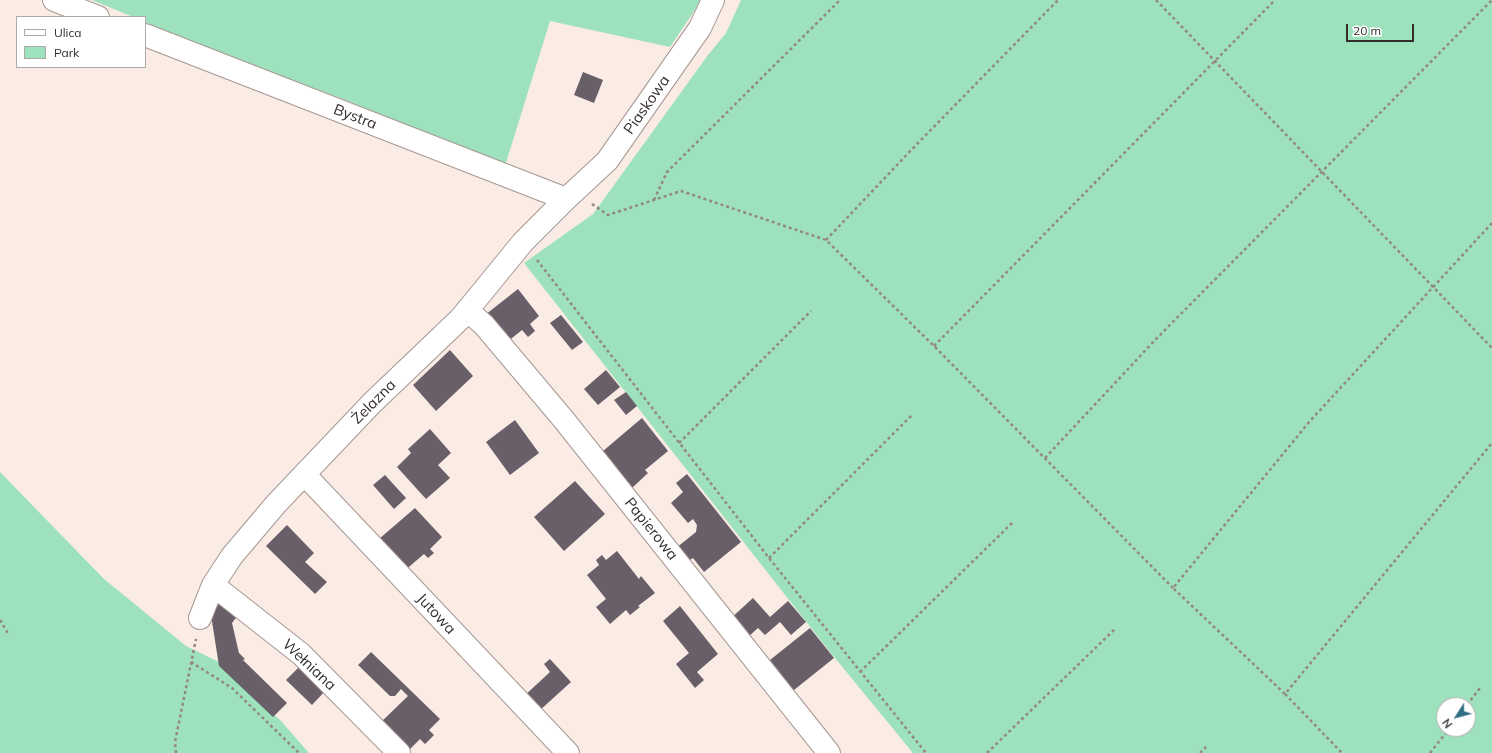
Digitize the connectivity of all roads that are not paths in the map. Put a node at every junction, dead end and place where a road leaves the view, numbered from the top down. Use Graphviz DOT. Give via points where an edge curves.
graph roads {
  1 [pos="54,0"];
  2 [pos="713,0"];
  3 [pos="95,16"];
  4 [pos="146,35"];
  5 [pos="570,195"];
  6 [pos="467,310"];
  7 [pos="304,475"];
  8 [pos="213,585"];
  9 [pos="200,618"];
  10 [pos="399,753"];
  11 [pos="568,753"];
  12 [pos="829,753"];
  1 -- 3 [label="street"];
  2 -- 5 [label="street, Piaskowa" via="700,28 607,161"];
  4 -- 5 [label="street, Bystra"];
  5 -- 6 [label="street, Żelazna" via="523,242"];
  6 -- 7 [label="street, Żelazna" via="372,403"];
  6 -- 12 [label="street, Papierowa" via="484,325 564,420"];
  7 -- 8 [label="street, Żelazna" via="232,556"];
  7 -- 11 [label="street, Jutowa"];
  8 -- 9 [label="street, Żelazna"];
  8 -- 10 [label="street, Wełniana" via="300,654"];
}
